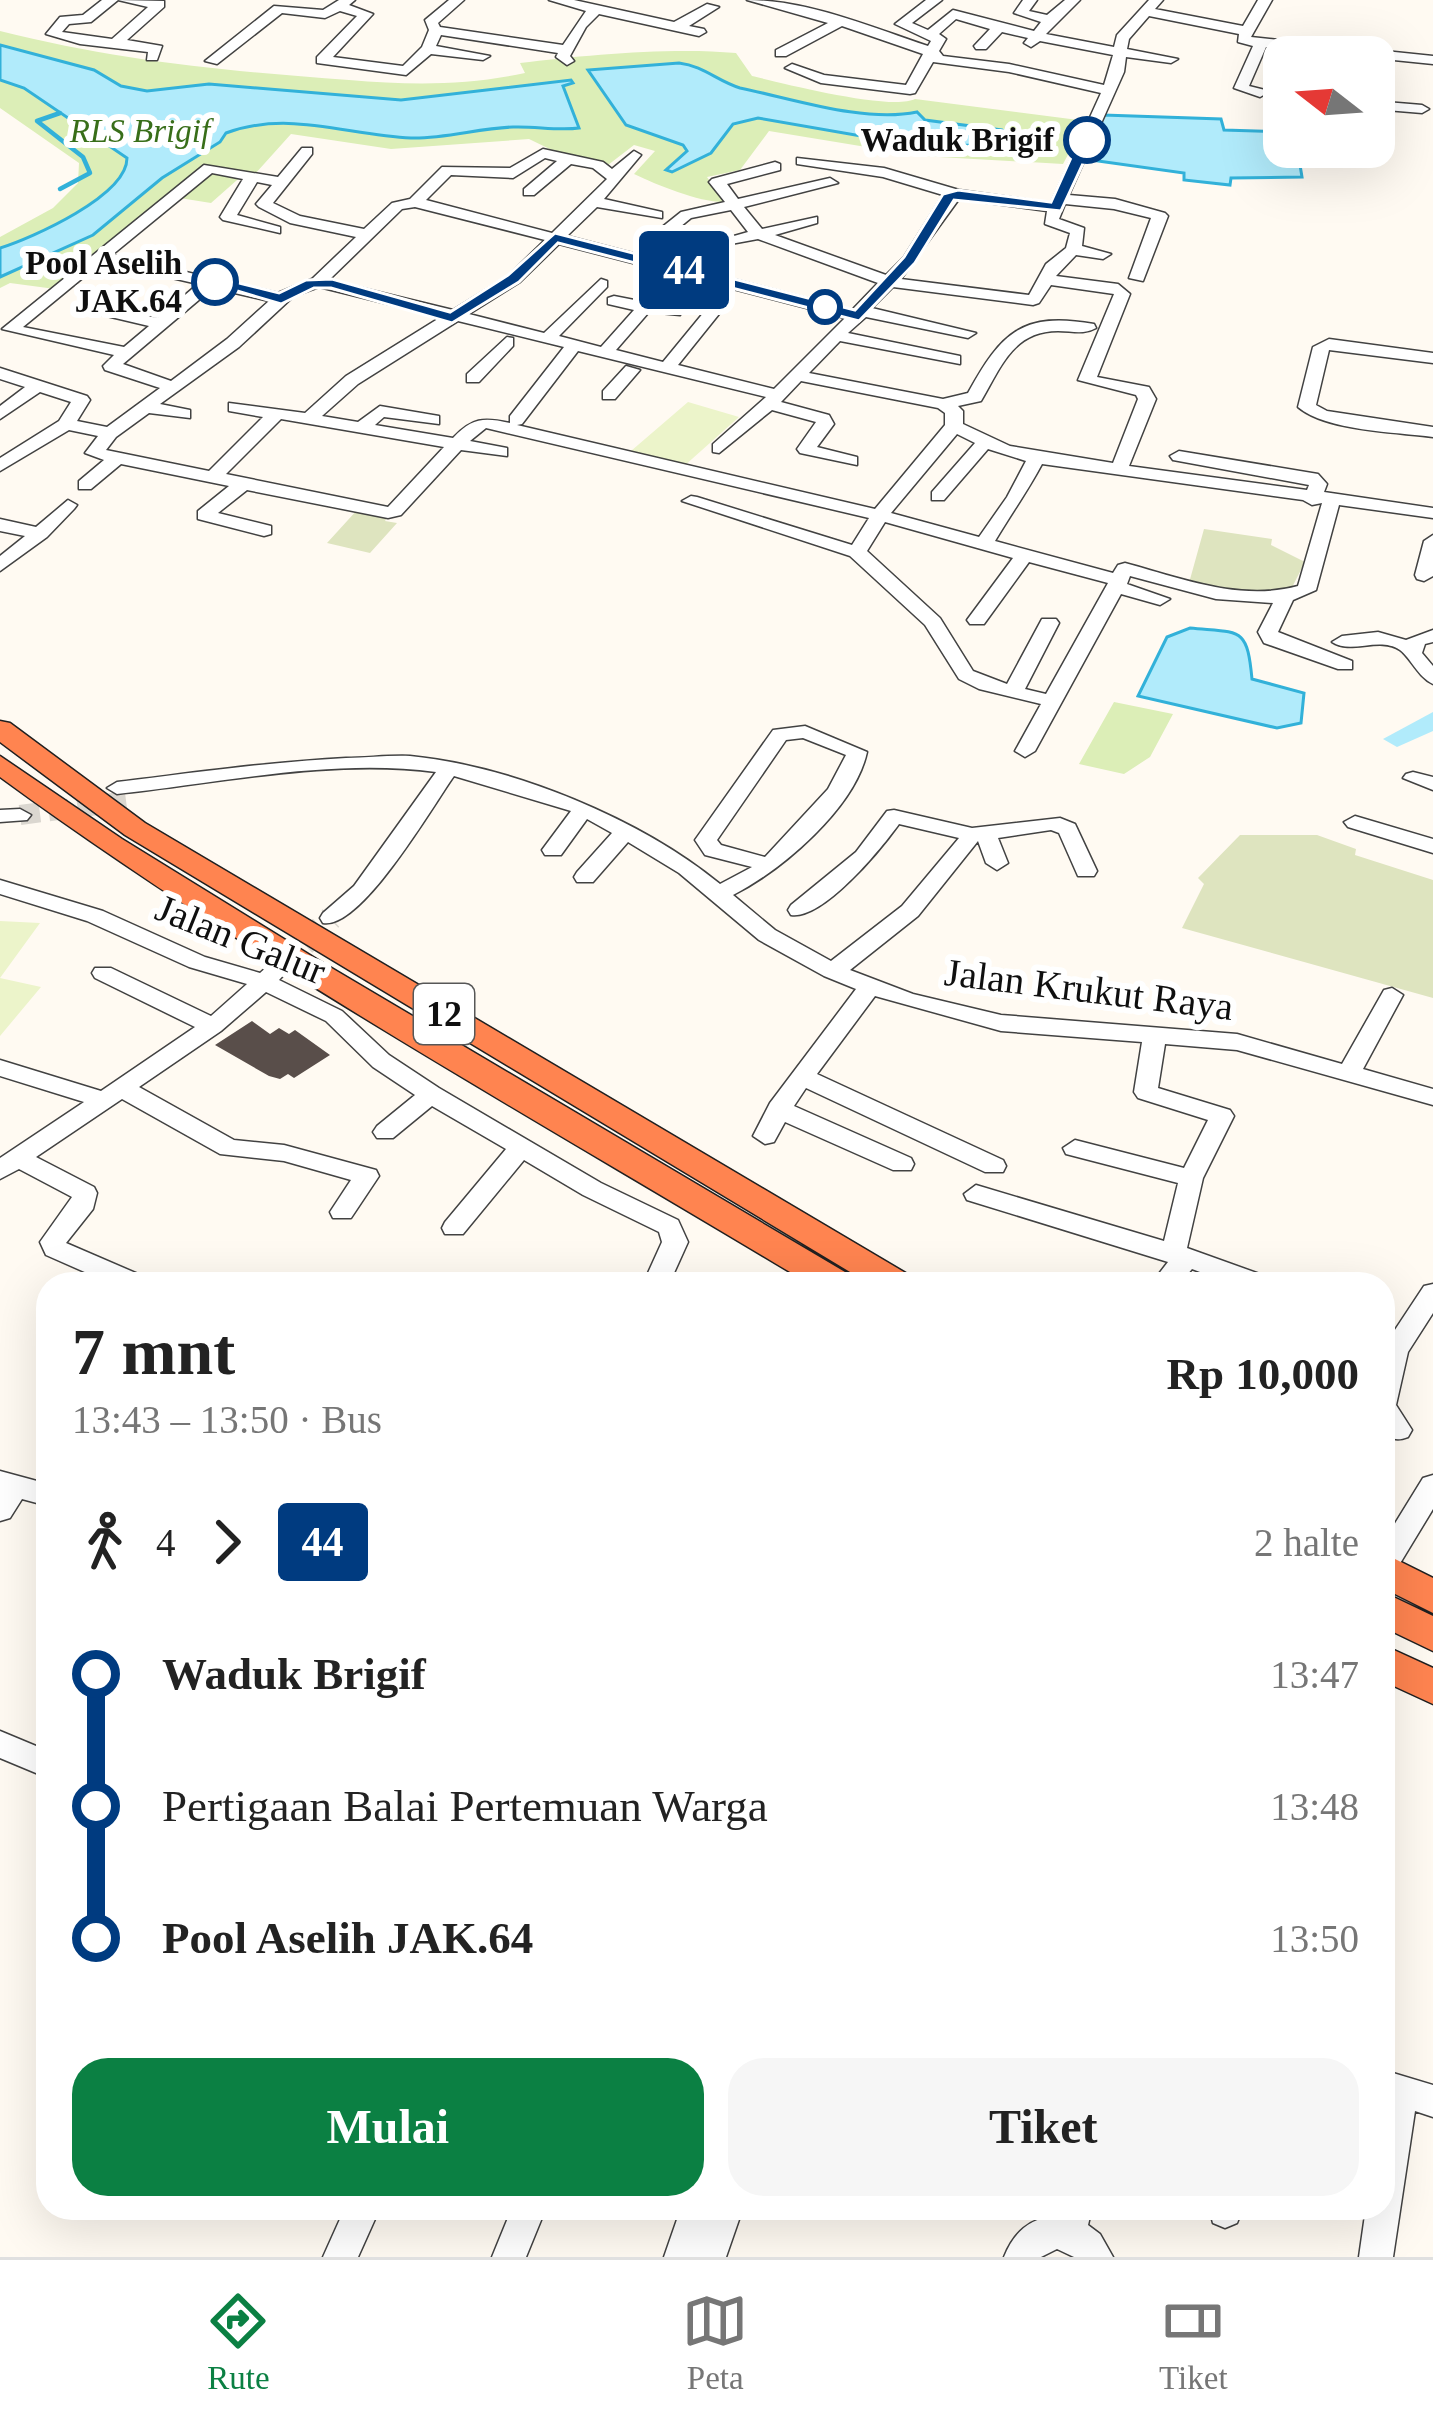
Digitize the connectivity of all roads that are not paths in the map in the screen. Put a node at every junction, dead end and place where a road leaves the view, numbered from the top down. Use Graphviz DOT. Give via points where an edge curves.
graph roads {
  1 [pos="111,0"];
  2 [pos="125,0"];
  3 [pos="458,0"];
  4 [pos="556,0"];
  5 [pos="754,0"];
  6 [pos="822,0"];
  7 [pos="935,0"];
  8 [pos="1072,0"];
  9 [pos="1265,0"];
  10 [pos="343,3"];
  11 [pos="1150,5"];
  12 [pos="712,7"];
  13 [pos="1026,7"];
  14 [pos="596,8"];
  15 [pos="803,12"];
  16 [pos="1050,20"];
  17 [pos="839,22"];
  18 [pos="677,26"];
  19 [pos="999,26"];
  20 [pos="436,30"];
  21 [pos="1247,31"];
  22 [pos="699,32"];
  23 [pos="933,32"];
  24 [pos="1037,35"];
  25 [pos="118,41"];
  26 [pos="1261,43"];
  27 [pos="982,46"];
  28 [pos="428,49"];
  29 [pos="1121,52"];
  30 [pos="781,53"];
  31 [pos="934,53"];
  32 [pos="483,56"];
  33 [pos="152,57"];
  34 [pos="1171,58"];
  35 [pos="1395,58"];
  36 [pos="299,59"];
  37 [pos="322,60"];
  38 [pos="1433,60"];
  39 [pos="212,62"];
  40 [pos="792,68"];
  41 [pos="1009,68"];
  42 [pos="1108,90"];
  43 [pos="1260,93"];
  44 [pos="1395,106"];
  45 [pos="1422,109"];
  46 [pos="307,151"];
  47 [pos="634,154"];
  48 [pos="569,158"];
  49 [pos="802,161"];
  50 [pos="775,167"];
  51 [pos="614,175"];
  52 [pos="253,176"];
  53 [pos="280,182"];
  54 [pos="830,184"];
  55 [pos="529,192"];
  56 [pos="958,194"];
  57 [pos="415,202"];
  58 [pos="597,202"];
  59 [pos="1058,203"];
  60 [pos="733,208"];
  61 [pos="657,214"];
  62 [pos="290,218"];
  63 [pos="812,220"];
  64 [pos="669,228"];
  65 [pos="274,230"];
  66 [pos="758,234"];
  67 [pos="368,235"];
  68 [pos="555,238"];
  69 [pos="256,243"];
  70 [pos="726,243"];
  71 [pos="838,246"];
  72 [pos="1073,250"];
  73 [pos="1103,254"];
  74 [pos="101,256"];
  75 [pos="534,274"];
  76 [pos="896,276"];
  77 [pos="1137,278"];
  78 [pos="1047,280"];
  79 [pos="212,281"];
  80 [pos="318,282"];
  81 [pos="601,284"];
  82 [pos="52,295"];
  83 [pos="281,299"];
  84 [pos="614,302"];
  85 [pos="645,307"];
  86 [pos="715,309"];
  87 [pos="674,312"];
  88 [pos="861,314"];
  89 [pos="0,315"];
  90 [pos="452,318"];
  91 [pos="159,323"];
  92 [pos="484,326"];
  93 [pos="1088,328"];
  94 [pos="968,333"];
  95 [pos="839,336"];
  96 [pos="547,339"];
  97 [pos="507,342"];
  98 [pos="571,350"];
  99 [pos="607,350"];
  100 [pos="125,352"];
  101 [pos="1433,358"];
  102 [pos="954,360"];
  103 [pos="410,365"];
  104 [pos="632,370"];
  105 [pos="665,371"];
  106 [pos="0,373"];
  107 [pos="799,376"];
  108 [pos="473,378"];
  109 [pos="39,385"];
  110 [pos="173,387"];
  111 [pos="609,395"];
  112 [pos="774,400"];
  113 [pos="943,404"];
  114 [pos="146,407"];
  115 [pos="235,407"];
  116 [pos="0,414"];
  117 [pos="184,414"];
  118 [pos="271,415"];
  119 [pos="308,419"];
  120 [pos="434,420"];
  121 [pos="66,424"];
  122 [pos="514,425"];
  123 [pos="954,425"];
  124 [pos="362,428"];
  125 [pos="1433,431"];
  126 [pos="110,433"];
  127 [pos="986,440"];
  128 [pos="457,443"];
  129 [pos="719,448"];
  130 [pos="1179,456"];
  131 [pos="1036,458"];
  132 [pos="4,460"];
  133 [pos="115,460"];
  134 [pos="851,461"];
  135 [pos="1118,472"];
  136 [pos="215,475"];
  137 [pos="244,483"];
  138 [pos="85,485"];
  139 [pos="938,496"];
  140 [pos="1322,501"];
  141 [pos="691,502"];
  142 [pos="68,505"];
  143 [pos="1433,513"];
  144 [pos="882,516"];
  145 [pos="0,525"];
  146 [pos="264,530"];
  147 [pos="40,533"];
  148 [pos="1433,541"];
  149 [pos="983,545"];
  150 [pos="857,552"];
  151 [pos="1023,556"];
  152 [pos="0,566"];
  153 [pos="1123,573"];
  154 [pos="1424,575"];
  155 [pos="1284,598"];
  156 [pos="1160,599"];
  157 [pos="977,620"];
  158 [pos="1049,623"];
  159 [pos="1433,636"];
  160 [pos="1342,642"];
  161 [pos="1423,647"];
  162 [pos="1345,665"];
  163 [pos="1433,667"];
  164 [pos="1433,678"];
  165 [pos="1013,692"];
  166 [pos="1052,701"];
  167 [pos="0,729"];
  168 [pos="1025,751"];
  169 [pos="0,764"];
  170 [pos="448,767"];
  171 [pos="123,795"];
  172 [pos="584,808"];
  173 [pos="1355,822"];
  174 [pos="626,831"];
  175 [pos="979,834"];
  176 [pos="1433,846"];
  177 [pos="553,850"];
  178 [pos="997,863"];
  179 [pos="769,866"];
  180 [pos="1086,871"];
  181 [pos="585,878"];
  182 [pos="0,887"];
  183 [pos="721,892"];
  184 [pos="799,910"];
  185 [pos="331,918"];
  186 [pos="832,970"];
  187 [pos="103,973"];
  188 [pos="271,976"];
  189 [pos="869,987"];
  190 [pos="1392,995"];
  191 [pos="214,1025"];
  192 [pos="1155,1034"];
  193 [pos="0,1068"];
  194 [pos="1350,1071"];
  195 [pos="801,1076"];
  196 [pos="431,1094"];
  197 [pos="114,1095"];
  198 [pos="1433,1097"];
  199 [pos="778,1109"];
  200 [pos="385,1132"];
  201 [pos="766,1136"];
  202 [pos="609,1146"];
  203 [pos="1075,1148"];
  204 [pos="528,1152"];
  205 [pos="902,1164"];
  206 [pos="5,1166"];
  207 [pos="994,1166"];
  208 [pos="1191,1178"];
  209 [pos="976,1194"];
  210 [pos="490,1210"];
  211 [pos="342,1212"];
  212 [pos="454,1228"];
  213 [pos="1180,1256"];
  214 [pos="109,1272"];
  215 [pos="661,1272"];
  216 [pos="774,1272"];
  217 [pos="818,1272"];
  218 [pos="877,1272"];
  219 [pos="1171,1272"];
  220 [pos="1225,1272"];
  221 [pos="1433,1294"];
  222 [pos="1395,1340"];
  223 [pos="1433,1486"];
  224 [pos="5,1493"];
  225 [pos="36,1495"];
  226 [pos="1395,1551"];
  227 [pos="1417,1597"];
  228 [pos="1433,1635"];
  229 [pos="1395,1668"];
  230 [pos="1433,1688"];
  231 [pos="0,1744"];
  232 [pos="36,1760"];
  233 [pos="1406,2093"];
  234 [pos="1395,2153"];
  235 [pos="357,2220"];
  236 [pos="524,2220"];
  237 [pos="694,2220"];
  238 [pos="722,2220"];
  239 [pos="1072,2220"];
  240 [pos="1383,2220"];
  241 [pos="340,2257"];
  242 [pos="509,2257"];
  243 [pos="681,2257"];
  244 [pos="709,2257"];
  245 [pos="1021,2257"];
  246 [pos="1096,2257"];
  247 [pos="1376,2257"];
  1 -- 25 [label="street" via="53,33"];
  2 -- 25 [label="street" via="159,4"];
  3 -- 20 [label="street" via="434,16"];
  4 -- 14 [label="street"];
  5 -- 15 [label="street"];
  6 -- 15 [label="street"];
  7 -- 31 [label="street" via="902,24 939,39"];
  8 -- 16 [label="street"];
  9 -- 21 [label="street"];
  10 -- 37 [label="street" via="366,14"];
  10 -- 39 [label="street" via="324,14 279,9"];
  11 -- 21 [label="street"];
  11 -- 29 [label="street" via="1128,27"];
  12 -- 18 [label="street"];
  13 -- 16 [label="street"];
  14 -- 18 [label="street"];
  14 -- 20 [label="street" via="569,56"];
  15 -- 17 [label="street"];
  16 -- 24 [label="street"];
  17 -- 30 [label="street"];
  17 -- 31 [label="street"];
  18 -- 22 [label="street"];
  19 -- 23 [label="street" via="953,14"];
  19 -- 24 [label="street"];
  19 -- 27 [label="street"];
  20 -- 28 [label="street"];
  21 -- 26 [label="street" via="1243,40"];
  24 -- 29 [label="street"];
  24 -- 41 [label="street"];
  25 -- 33 [label="street" via="158,50"];
  26 -- 43 [label="street" via="1240,88"];
  28 -- 32 [label="street"];
  28 -- 37 [label="street" via="406,71"];
  29 -- 34 [label="street"];
  29 -- 42 [label="street"];
  31 -- 40 [label="street" via="904,91"];
  31 -- 41 [label="street" via="938,60"];
  35 -- 38 [label="street"];
  36 -- 37 [label="street"];
  41 -- 42 [label="street"];
  42 -- 59 [label="street"];
  44 -- 45 [label="street"];
  46 -- 53 [label="street"];
  47 -- 51 [label="street"];
  48 -- 51 [label="street"];
  48 -- 55 [label="street"];
  48 -- 57 [label="street" via="543,153 513,173 447,170"];
  49 -- 56 [label="street"];
  50 -- 60 [label="street" via="718,181"];
  51 -- 58 [label="street"];
  52 -- 53 [label="street"];
  52 -- 65 [label="street" via="228,217"];
  52 -- 74 [label="street" via="209,168"];
  53 -- 62 [label="street" via="263,202"];
  54 -- 60 [label="street"];
  56 -- 59 [label="street"];
  56 -- 76 [label="street" via="942,203"];
  57 -- 67 [label="street" via="397,206"];
  57 -- 68 [label="street"];
  58 -- 61 [label="street"];
  58 -- 68 [label="street"];
  59 -- 72 [label="street" via="1050,221 1078,231"];
  59 -- 77 [label="street" via="1115,204 1160,216"];
  60 -- 64 [label="street" via="686,215"];
  60 -- 66 [label="street"];
  62 -- 65 [label="street"];
  62 -- 67 [label="street"];
  63 -- 66 [label="street"];
  65 -- 69 [label="street"];
  66 -- 70 [label="street"];
  66 -- 76 [label="street"];
  67 -- 80 [label="street"];
  68 -- 88 [label="street"];
  68 -- 90 [label="street" via="514,279"];
  71 -- 76 [label="street"];
  72 -- 73 [label="street"];
  72 -- 78 [label="street"];
  74 -- 79 [label="street"];
  74 -- 82 [label="street"];
  75 -- 92 [label="street"];
  76 -- 78 [label="street" via="1033,300"];
  76 -- 88 [label="street"];
  78 -- 135 [label="street" via="1121,294 1087,380 1147,399"];
  79 -- 83 [label="street"];
  79 -- 91 [label="street"];
  80 -- 83 [label="street"];
  80 -- 90 [label="street"];
  81 -- 96 [label="street"];
  82 -- 89 [label="street"];
  82 -- 91 [label="street"];
  82 -- 100 [label="street" via="10,330"];
  83 -- 110 [label="street"];
  84 -- 85 [label="street"];
  85 -- 87 [label="street"];
  85 -- 99 [label="street"];
  86 -- 105 [label="street"];
  88 -- 94 [label="street"];
  88 -- 95 [label="street"];
  90 -- 92 [label="street"];
  90 -- 119 [label="street" via="352,380"];
  91 -- 100 [label="street"];
  92 -- 96 [label="street"];
  93 -- 113 [label="street" via="1054,324 1015,333 975,397"];
  95 -- 102 [label="street"];
  95 -- 107 [label="street"];
  96 -- 98 [label="street"];
  97 -- 98 [label="street"];
  97 -- 103 [label="street" via="451,330"];
  97 -- 108 [label="street"];
  98 -- 99 [label="street"];
  98 -- 104 [label="street"];
  98 -- 122 [label="street"];
  99 -- 105 [label="street"];
  100 -- 110 [label="street" via="114,370"];
  101 -- 125 [label="street" via="1321,347 1307,407 1322,416"];
  104 -- 105 [label="street"];
  104 -- 111 [label="street"];
  105 -- 112 [label="street"];
  106 -- 109 [label="street"];
  107 -- 112 [label="street"];
  107 -- 113 [label="street"];
  109 -- 116 [label="street"];
  109 -- 121 [label="street" via="82,400"];
  110 -- 114 [label="street"];
  112 -- 129 [label="street"];
  112 -- 134 [label="street" via="823,419 806,449"];
  113 -- 123 [label="street" via="954,411"];
  114 -- 117 [label="street"];
  114 -- 126 [label="street"];
  115 -- 118 [label="street"];
  118 -- 119 [label="street"];
  118 -- 136 [label="street"];
  119 -- 124 [label="street"];
  120 -- 124 [label="street" via="380,411"];
  121 -- 126 [label="street"];
  121 -- 132 [label="street"];
  122 -- 128 [label="street" via="474,426"];
  122 -- 128 [label="street" via="498,459"];
  122 -- 144 [label="street"];
  123 -- 127 [label="street"];
  123 -- 144 [label="street"];
  124 -- 128 [label="street"];
  126 -- 133 [label="street" via="94,453"];
  127 -- 131 [label="street"];
  127 -- 139 [label="street"];
  128 -- 137 [label="street" via="393,512"];
  130 -- 140 [label="street" via="1312,478"];
  131 -- 135 [label="street"];
  131 -- 149 [label="street"];
  133 -- 136 [label="street"];
  133 -- 138 [label="street"];
  135 -- 140 [label="street"];
  136 -- 137 [label="street"];
  137 -- 146 [label="street" via="204,515"];
  140 -- 143 [label="street"];
  140 -- 155 [label="street" via="1306,590"];
  141 -- 150 [label="street"];
  142 -- 147 [label="street"];
  144 -- 149 [label="street"];
  144 -- 150 [label="street"];
  145 -- 147 [label="street"];
  147 -- 152 [label="street"];
  148 -- 154 [label="street"];
  149 -- 151 [label="street"];
  150 -- 165 [label="street" via="933,622 966,675"];
  151 -- 153 [label="street"];
  151 -- 157 [label="street"];
  153 -- 155 [label="street"];
  153 -- 156 [label="street"];
  153 -- 166 [label="street"];
  155 -- 162 [label="street" via="1271,640"];
  158 -- 165 [label="street"];
  159 -- 161 [label="street" via="1416,640"];
  160 -- 161 [label="street" via="1378,638"];
  161 -- 163 [label="street"];
  161 -- 164 [label="street" via="1412,654"];
  165 -- 166 [label="street"];
  166 -- 168 [label="street"];
  167 -- 218 [label="highway, 12" via="135,829"];
  169 -- 202 [label="highway, 12" via="112,845"];
  170 -- 171 [label="street, Jalan Krukut Raya" via="314,766"];
  170 -- 172 [label="street, Jalan Krukut Raya"];
  170 -- 185 [label="street" via="362,891"];
  172 -- 174 [label="street, Jalan Krukut Raya"];
  172 -- 177 [label="street"];
  173 -- 176 [label="street"];
  174 -- 181 [label="street"];
  174 -- 183 [label="street, Jalan Krukut Raya"];
  175 -- 178 [label="street"];
  175 -- 180 [label="street" via="1053,823 1068,829"];
  175 -- 184 [label="street" via="894,816 864,857"];
  175 -- 186 [label="street" via="939,885"];
  179 -- 179 [label="street" via="842,785 857,752 805,732 780,734 706,840 713,850"];
  179 -- 183 [label="street"];
  182 -- 188 [label="street, Jalan Galur" via="95,916 197,962"];
  183 -- 186 [label="street, Jalan Krukut Raya" via="767,934"];
  186 -- 189 [label="street, Jalan Krukut Raya"];
  187 -- 191 [label="street"];
  188 -- 191 [label="street"];
  188 -- 196 [label="street, Jalan Galur"];
  189 -- 192 [label="street, Jalan Krukut Raya" via="1001,1023"];
  189 -- 195 [label="street"];
  190 -- 194 [label="street"];
  191 -- 197 [label="street"];
  192 -- 194 [label="street, Jalan Krukut Raya" via="1237,1042"];
  192 -- 208 [label="street" via="1146,1092 1222,1116"];
  193 -- 197 [label="street"];
  194 -- 198 [label="street, Jalan Krukut Raya"];
  195 -- 199 [label="street"];
  195 -- 207 [label="street"];
  196 -- 200 [label="street"];
  196 -- 204 [label="street, Jalan Galur"];
  197 -- 206 [label="street"];
  197 -- 211 [label="street" via="229,1148 368,1176"];
  199 -- 201 [label="street"];
  199 -- 205 [label="street"];
  202 -- 216 [label="highway"];
  202 -- 217 [label="highway, 12"];
  203 -- 208 [label="street"];
  204 -- 210 [label="street"];
  204 -- 212 [label="street"];
  204 -- 215 [label="street, Jalan Galur" via="669,1226 675,1242"];
  206 -- 214 [label="street" via="85,1193 53,1242"];
  208 -- 213 [label="street"];
  209 -- 213 [label="street"];
  213 -- 219 [label="street"];
  213 -- 220 [label="street"];
  221 -- 222 [label="street"];
  223 -- 226 [label="street"];
  224 -- 225 [label="street"];
  227 -- 228 [label="highway"];
  229 -- 230 [label="highway"];
  231 -- 232 [label="street"];
  233 -- 234 [label="street"];
  235 -- 241 [label="street"];
  236 -- 242 [label="street"];
  237 -- 243 [label="street"];
  238 -- 244 [label="street"];
  239 -- 245 [label="street" via="1029,2242"];
  239 -- 246 [label="street"];
  240 -- 247 [label="street"];
}
